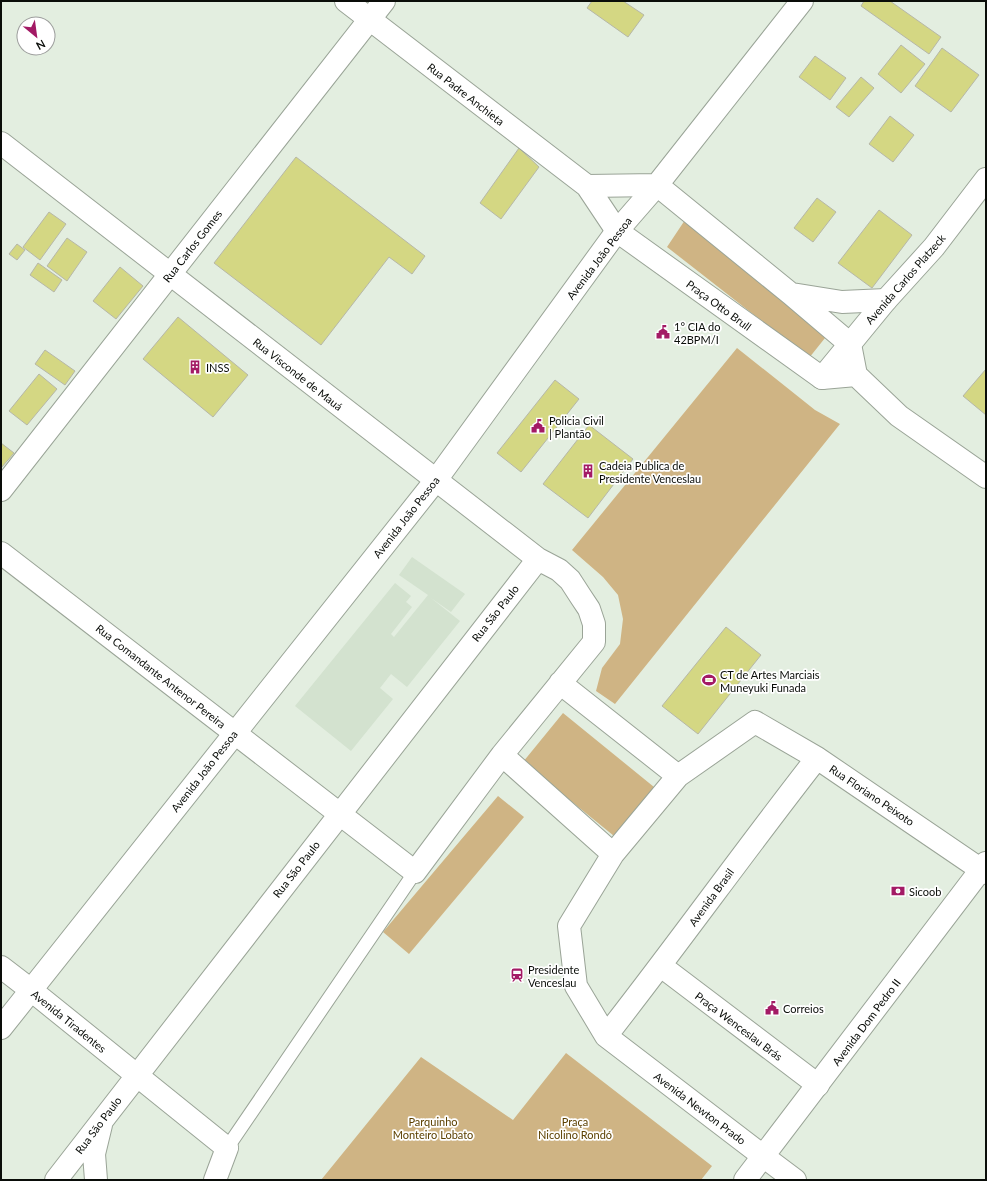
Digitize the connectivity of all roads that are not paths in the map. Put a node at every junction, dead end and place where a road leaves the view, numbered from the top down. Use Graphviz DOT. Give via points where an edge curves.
graph roads {
  1 [pos="346,1"];
  2 [pos="384,1"];
  3 [pos="802,1"];
  4 [pos="369,19"];
  5 [pos="1,143"];
  6 [pos="986,179"];
  7 [pos="657,185"];
  8 [pos="587,186"];
  9 [pos="617,231"];
  10 [pos="170,274"];
  11 [pos="791,294"];
  12 [pos="886,300"];
  13 [pos="850,344"];
  14 [pos="856,375"];
  15 [pos="822,378"];
  16 [pos="986,477"];
  17 [pos="436,480"];
  18 [pos="1,490"];
  19 [pos="1,553"];
  20 [pos="538,559"];
  21 [pos="560,682"];
  22 [pos="235,733"];
  23 [pos="502,755"];
  24 [pos="817,758"];
  25 [pos="678,776"];
  26 [pos="339,814"];
  27 [pos="613,854"];
  28 [pos="984,868"];
  29 [pos="415,872"];
  30 [pos="661,966"];
  31 [pos="1,967"];
  32 [pos="31,990"];
  33 [pos="5,1015"];
  34 [pos="606,1036"];
  35 [pos="136,1075"];
  36 [pos="818,1085"];
  37 [pos="103,1118"];
  38 [pos="227,1148"];
  39 [pos="763,1156"];
  40 [pos="56,1180"];
  41 [pos="96,1180"];
  42 [pos="215,1180"];
  43 [pos="745,1180"];
  44 [pos="795,1180"];
  1 -- 4 [label="street, Rua Padre Anchieta"];
  2 -- 4 [label="street, Rua Carlos Gomes"];
  3 -- 7 [label="street, Avenida João Pessoa"];
  4 -- 8 [label="street, Rua Padre Anchieta"];
  4 -- 10 [label="street, Rua Carlos Gomes"];
  5 -- 10 [label="street, Rua Visconde de Mauá"];
  6 -- 12 [label="street, Avenida Carlos Platzeck" via="934,247"];
  7 -- 8 [label="street"];
  7 -- 9 [label="street, Avenida João Pessoa"];
  7 -- 11 [label="street"];
  8 -- 9 [label="street, Rua Padre Anchieta"];
  9 -- 15 [label="street, Praça Otto Brull"];
  9 -- 17 [label="street, Avenida João Pessoa"];
  10 -- 17 [label="street, Rua Visconde de Mauá"];
  10 -- 18 [label="street, Rua Carlos Gomes"];
  11 -- 12 [label="street" via="842,302"];
  11 -- 13 [label="street"];
  12 -- 13 [label="street, Avenida Carlos Platzeck"];
  13 -- 14 [label="street"];
  13 -- 15 [label="street, Avenida Carlos Platzeck"];
  14 -- 15 [label="street"];
  14 -- 16 [label="street" via="908,423"];
  17 -- 20 [label="street, Rua Visconde de Mauá"];
  17 -- 22 [label="street, Avenida João Pessoa"];
  19 -- 22 [label="street, Rua Comandante Antenor Pereira"];
  20 -- 21 [label="street, Rua Visconde de Mauá" via="559,570 570,580 589,609 594,624 594,642"];
  20 -- 26 [label="street, Rua São Paulo"];
  21 -- 23 [label="street, Rua Visconde de Mauá"];
  21 -- 25 [label="street"];
  22 -- 26 [label="street, Rua Comandante Antenor Pereira"];
  22 -- 32 [label="street, Avenida João Pessoa"];
  23 -- 27 [label="street"];
  23 -- 29 [label="street, Rua Visconde de Mauá"];
  24 -- 25 [label="street, Rua Floriano Peixoto" via="755,722"];
  24 -- 28 [label="street, Rua Floriano Peixoto"];
  24 -- 30 [label="street, Avenida Brasil" via="755,837"];
  25 -- 27 [label="street"];
  26 -- 29 [label="street, Rua Comandante Antenor Pereira"];
  26 -- 35 [label="street, Rua São Paulo"];
  27 -- 34 [label="street" via="569,926 576,986"];
  28 -- 36 [label="street, Avenida Dom Pedro II"];
  29 -- 38 [label="lane"];
  30 -- 34 [label="street, Avenida Brasil"];
  30 -- 36 [label="street, Praça Wenceslau Brás"];
  31 -- 32 [label="street, Avenida Tiradentes"];
  32 -- 33 [label="street, Avenida João Pessoa"];
  32 -- 35 [label="street, Avenida Tiradentes"];
  34 -- 39 [label="street, Avenida Newton Prado"];
  35 -- 37 [label="street, Rua São Paulo"];
  35 -- 38 [label="street, Avenida Tiradentes"];
  36 -- 39 [label="street, Avenida Dom Pedro II"];
  37 -- 40 [label="street, Rua São Paulo"];
  37 -- 41 [label="street" via="94,1154"];
  38 -- 42 [label="street"];
  39 -- 43 [label="street, Avenida Dom Pedro II"];
  39 -- 44 [label="street, Avenida Newton Prado"];
}
